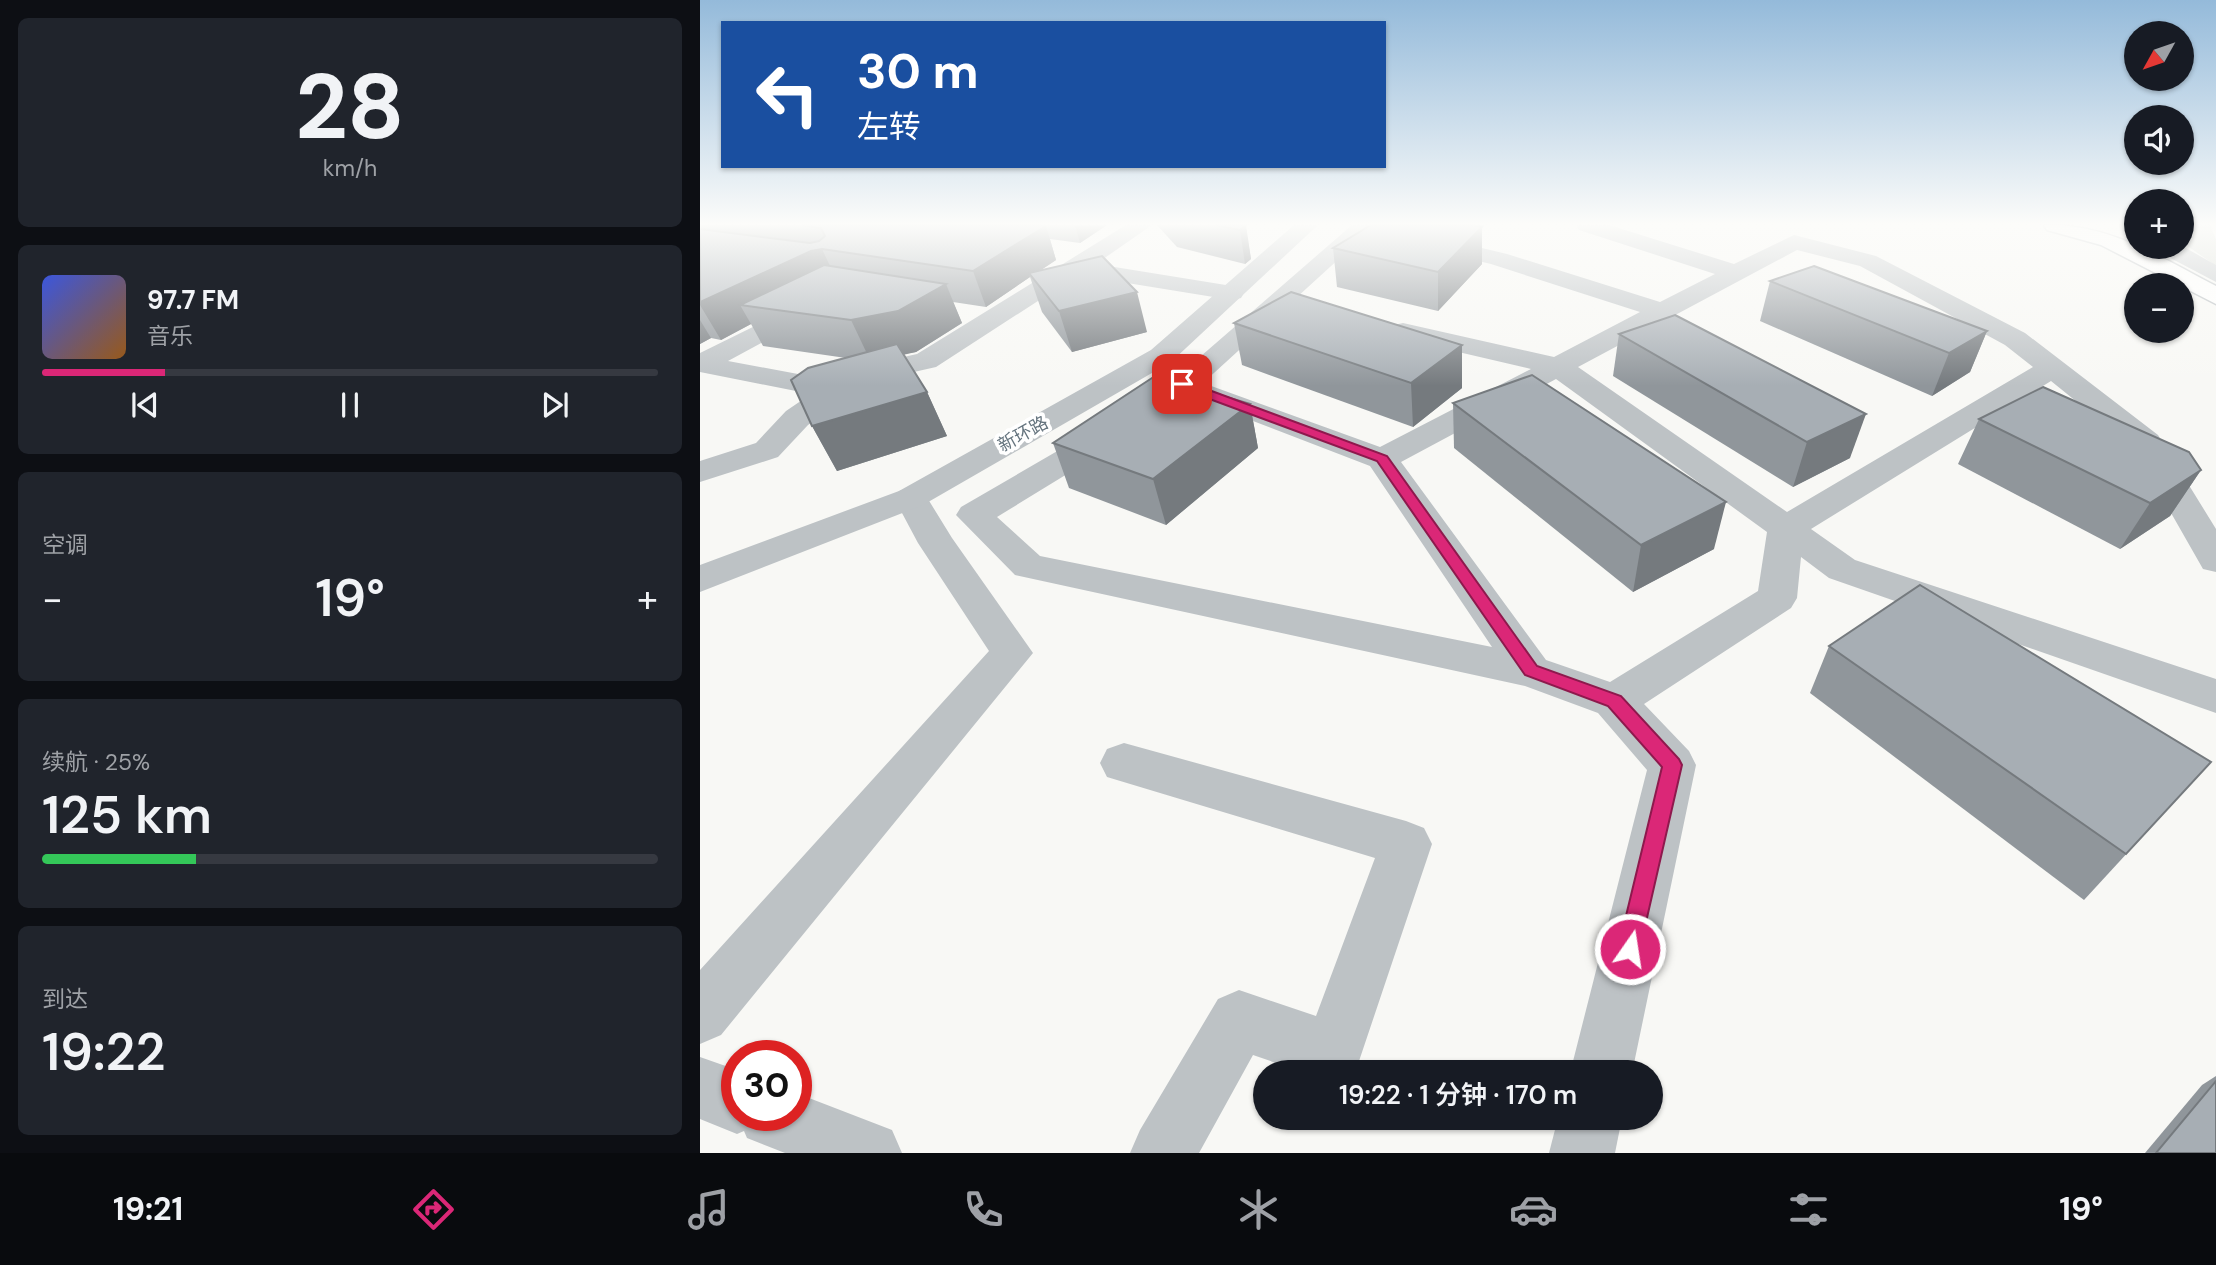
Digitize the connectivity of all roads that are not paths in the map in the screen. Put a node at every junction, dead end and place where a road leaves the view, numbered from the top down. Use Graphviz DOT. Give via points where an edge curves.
graph roads {
  1 [pos="1056,279"];
  2 [pos="1167,279"];
  3 [pos="1248,279"];
  4 [pos="1318,279"];
  5 [pos="1559,279"];
  6 [pos="1726,279"];
  7 [pos="1902,279"];
  8 [pos="2183,279"];
  9 [pos="1232,293"];
  10 [pos="2216,296"];
  11 [pos="827,299"];
  12 [pos="954,312"];
  13 [pos="1665,312"];
  14 [pos="992,318"];
  15 [pos="1372,324"];
  16 [pos="1559,367"];
  17 [pos="2052,368"];
  18 [pos="1182,384"];
  19 [pos="836,390"];
  20 [pos="1382,458"];
  21 [pos="700,472"];
  22 [pos="911,498"];
  23 [pos="1786,527"];
  24 [pos="2216,560"];
  25 [pos="700,579"];
  26 [pos="1531,671"];
  27 [pos="2216,696"];
  28 [pos="1614,701"];
  29 [pos="1124,762"];
  30 [pos="700,1014"];
  31 [pos="1604,1060"];
  32 [pos="700,1088"];
  33 [pos="721,1096"];
  34 [pos="1588,1130"];
  35 [pos="812,1131"];
  36 [pos="869,1153"];
  37 [pos="1163,1153"];
  38 [pos="1583,1153"];
  1 -- 14 [label="street"];
  2 -- 9 [label="street"];
  3 -- 9 [label="street, 新环路"];
  4 -- 18 [label="street"];
  5 -- 13 [label="street"];
  6 -- 13 [label="street"];
  7 -- 17 [label="street" via="2015,339"];
  8 -- 10 [label="main road"];
  9 -- 22 [label="street, 新环路" via="1161,356"];
  11 -- 19 [label="street" via="701,364"];
  12 -- 14 [label="street"];
  13 -- 16 [label="street"];
  14 -- 19 [label="street" via="926,361 855,376"];
  15 -- 16 [label="street"];
  16 -- 20 [label="street"];
  16 -- 23 [label="street"];
  17 -- 23 [label="street"];
  17 -- 24 [label="street" via="2147,442"];
  18 -- 20 [label="street"];
  18 -- 26 [label="street" via="974,516 1028,566"];
  19 -- 21 [label="street" via="797,418 767,450"];
  20 -- 26 [label="street"];
  22 -- 25 [label="street, 新环路"];
  22 -- 30 [label="street" via="936,543 1012,653"];
  23 -- 27 [label="street" via="1842,569"];
  23 -- 28 [label="street" via="1777,597"];
  26 -- 28 [label="street"];
  28 -- 31 [label="street" via="1672,765"];
  29 -- 37 [label="street" via="1406,844 1333,1052 1239,1020"];
  32 -- 33 [label="street"];
  34 -- 38 [label="street"];
  35 -- 36 [label="street"];
}
